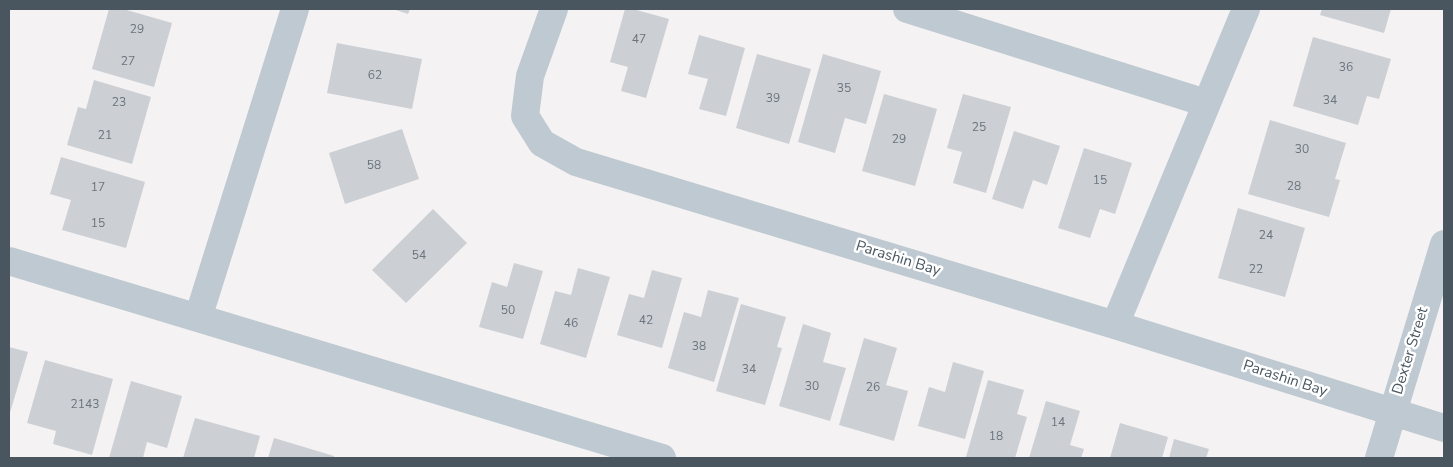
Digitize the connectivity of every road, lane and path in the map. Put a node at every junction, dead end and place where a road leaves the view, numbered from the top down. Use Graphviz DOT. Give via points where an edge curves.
graph roads {
  1 [pos="295,9"];
  2 [pos="554,9"];
  3 [pos="907,9"];
  4 [pos="1246,9"];
  5 [pos="1206,103"];
  6 [pos="1444,244"];
  7 [pos="9,262"];
  8 [pos="198,318"];
  9 [pos="1115,325"];
  10 [pos="1393,413"];
  11 [pos="1444,428"];
  12 [pos="662,458"];
  13 [pos="1379,458"];
  1 -- 8 [label="street"];
  2 -- 9 [label="street, Parashin Bay" via="530,76 525,116 542,143 576,162"];
  3 -- 5 [label="street"];
  4 -- 5 [label="street"];
  5 -- 9 [label="street"];
  6 -- 10 [label="street, Dexter Street"];
  7 -- 8 [label="street"];
  8 -- 12 [label="street"];
  9 -- 10 [label="street, Parashin Bay"];
  10 -- 11 [label="street, Parashin Bay"];
  10 -- 13 [label="street, Dexter Street"];
}
